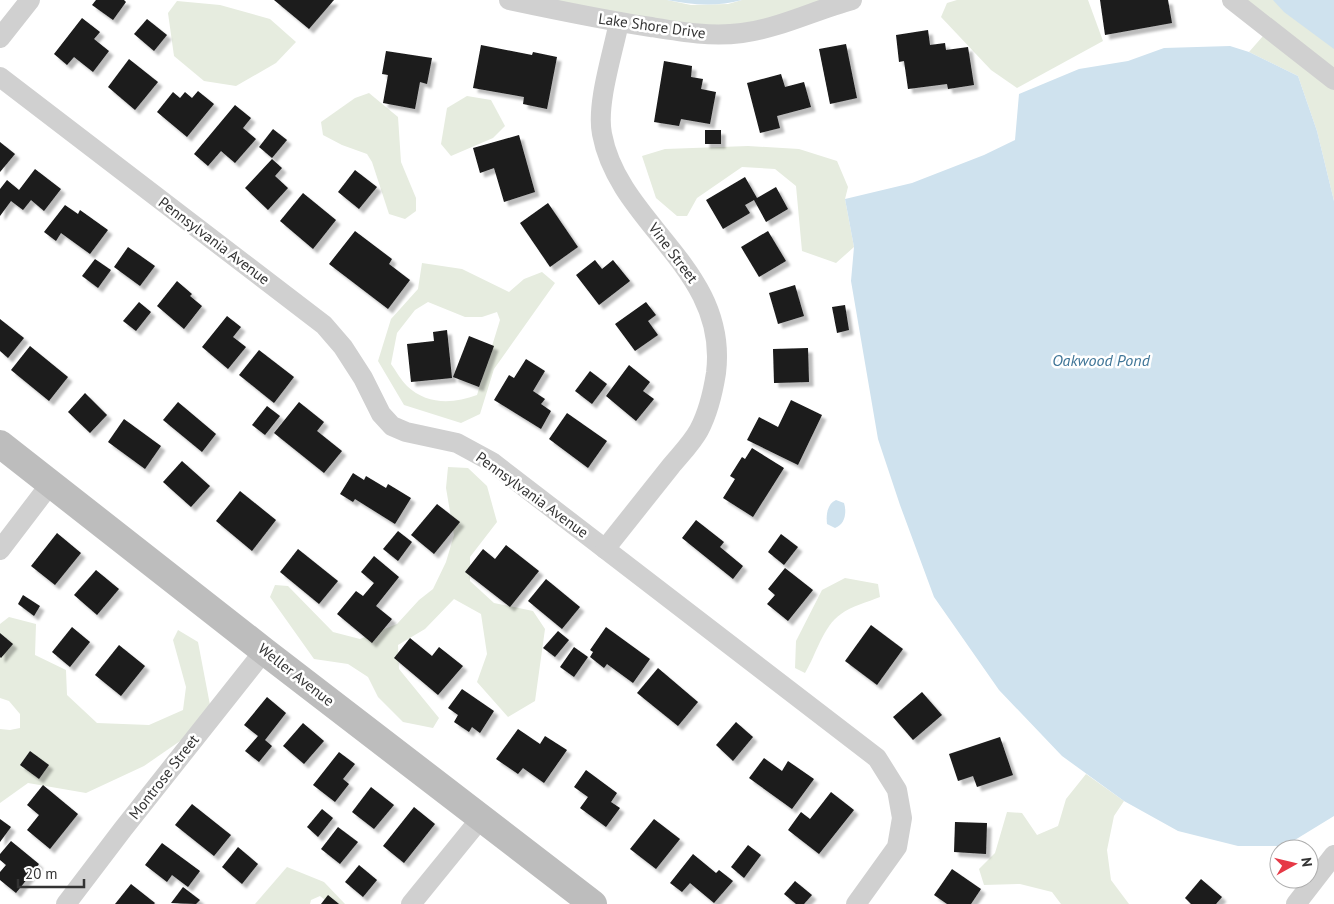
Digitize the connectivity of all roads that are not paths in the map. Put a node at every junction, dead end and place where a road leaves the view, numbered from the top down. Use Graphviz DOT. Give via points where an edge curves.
graph roads {
  1 [pos="30,0"];
  2 [pos="509,0"];
  3 [pos="852,0"];
  4 [pos="1232,0"];
  5 [pos="619,22"];
  6 [pos="0,38"];
  7 [pos="0,77"];
  8 [pos="1334,80"];
  9 [pos="0,444"];
  10 [pos="51,483"];
  11 [pos="606,549"];
  12 [pos="0,550"];
  13 [pos="264,650"];
  14 [pos="481,818"];
  15 [pos="1334,855"];
  16 [pos="66,904"];
  17 [pos="411,904"];
  18 [pos="593,904"];
  19 [pos="856,904"];
  20 [pos="1296,904"];
  1 -- 6 [label="street"];
  2 -- 5 [label="street, Lake Shore Drive"];
  3 -- 5 [label="street, Lake Shore Drive" via="774,25 736,33 698,34"];
  4 -- 8 [label="street"];
  5 -- 11 [label="street, Vine Street" via="601,108 602,132 609,162 620,183 697,284 716,336 717,361 713,393 699,431"];
  7 -- 11 [label="street, Pennsylvania Avenue" via="324,325 343,347 381,414 392,426 457,443 492,462"];
  9 -- 10 [label="street, Weller Avenue"];
  10 -- 12 [label="street"];
  10 -- 13 [label="street, Weller Avenue"];
  11 -- 19 [label="street, Pennsylvania Avenue" via="877,758 897,790 902,818 897,847"];
  13 -- 14 [label="street, Weller Avenue"];
  13 -- 16 [label="street, Montrose Street"];
  14 -- 17 [label="street"];
  14 -- 18 [label="street, Weller Avenue"];
  15 -- 20 [label="street"];
}
